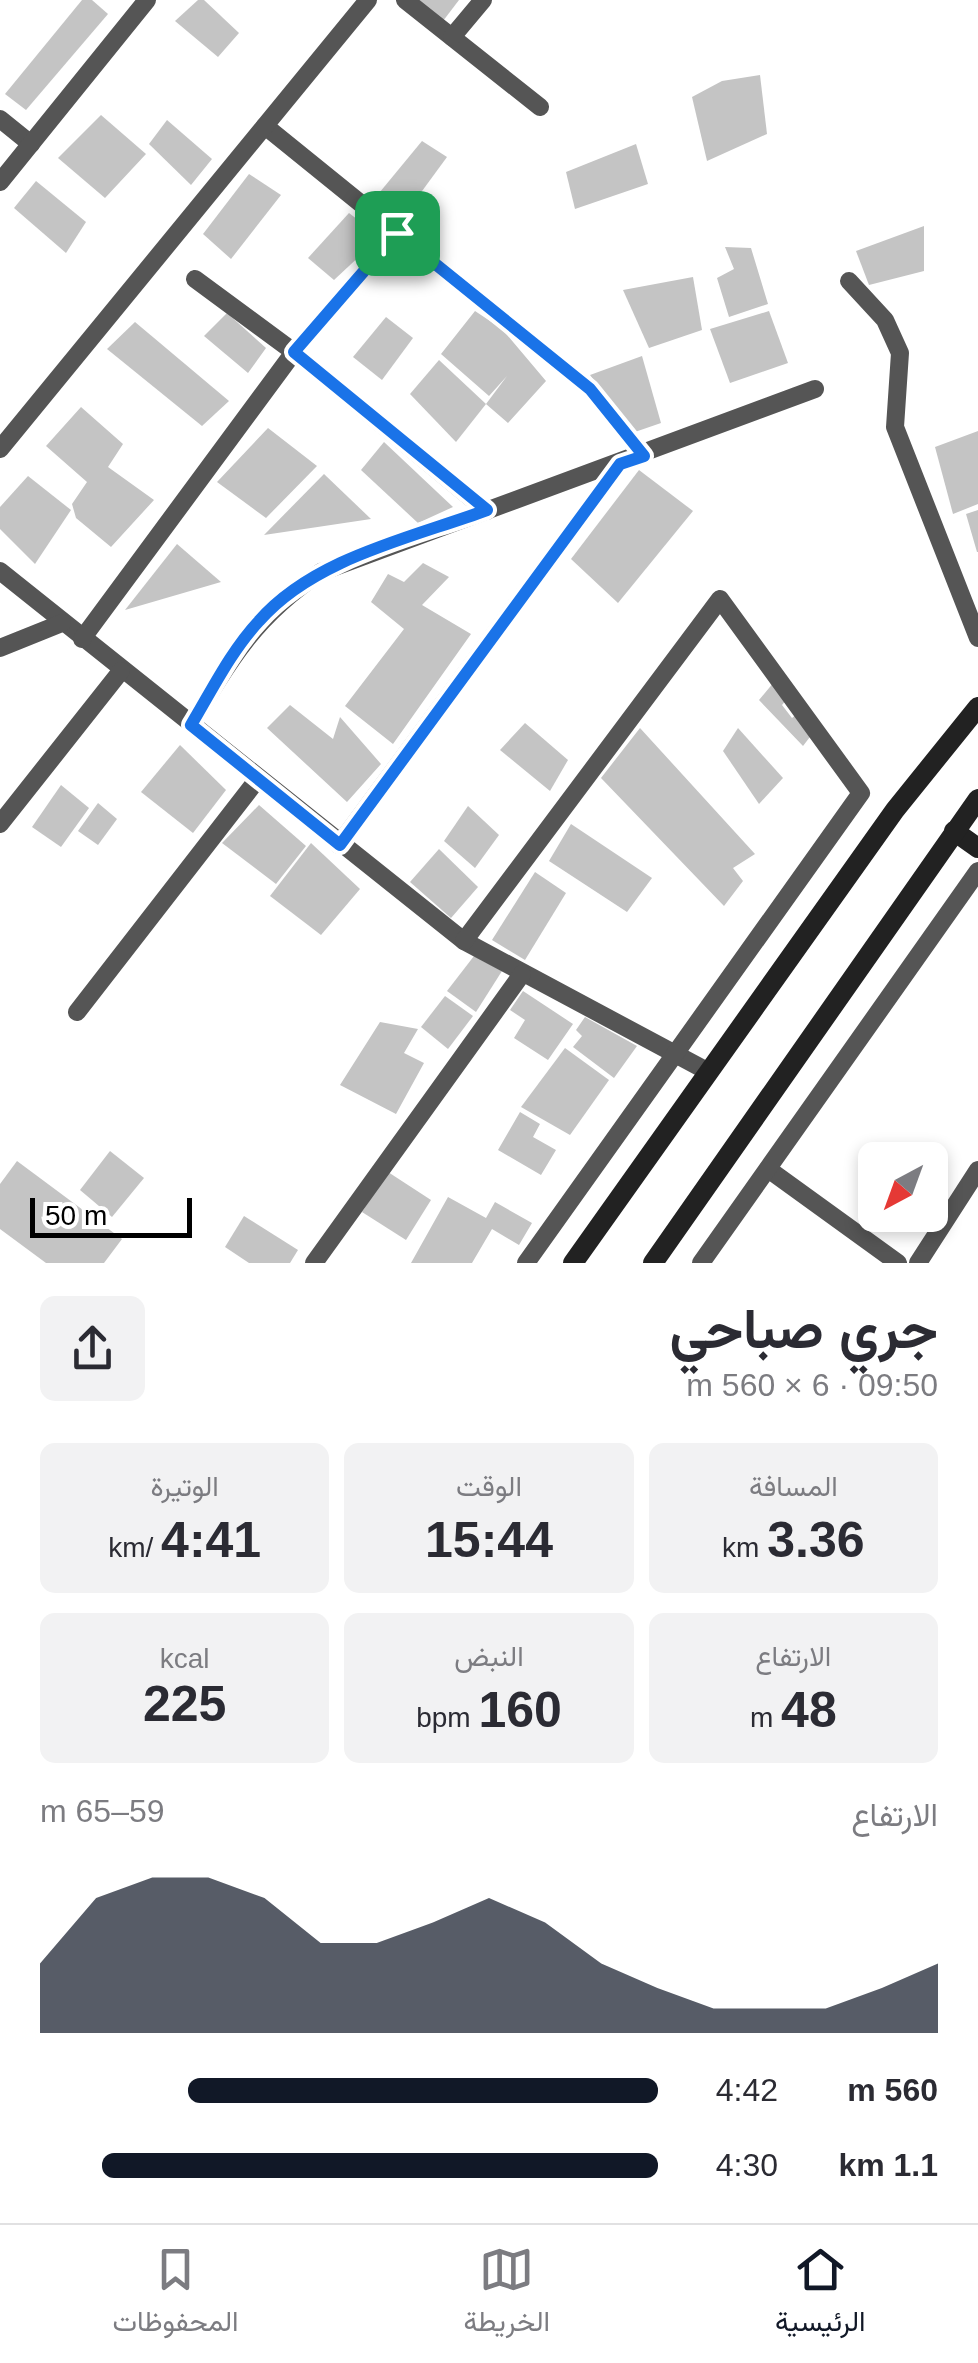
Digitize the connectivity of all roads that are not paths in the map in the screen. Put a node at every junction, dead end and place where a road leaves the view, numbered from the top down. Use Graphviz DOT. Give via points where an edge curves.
graph roads {
  1 [pos="368,0"];
  2 [pos="405,0"];
  3 [pos="482,0"];
  4 [pos="138,3"];
  5 [pos="452,38"];
  6 [pos="540,107"];
  7 [pos="0,118"];
  8 [pos="265,126"];
  9 [pos="31,144"];
  10 [pos="0,182"];
  11 [pos="397,233"];
  12 [pos="195,279"];
  13 [pos="849,281"];
  14 [pos="294,352"];
  15 [pos="814,389"];
  16 [pos="0,448"];
  17 [pos="644,456"];
  18 [pos="620,464"];
  19 [pos="487,510"];
  20 [pos="0,571"];
  21 [pos="62,623"];
  22 [pos="978,638"];
  23 [pos="82,639"];
  24 [pos="0,648"];
  25 [pos="121,672"];
  26 [pos="978,707"];
  27 [pos="191,725"];
  28 [pos="257,780"];
  29 [pos="978,798"];
  30 [pos="0,824"];
  31 [pos="954,832"];
  32 [pos="340,845"];
  33 [pos="978,848"];
  34 [pos="978,872"];
  35 [pos="464,941"];
  36 [pos="522,974"];
  37 [pos="77,1012"];
  38 [pos="673,1053"];
  39 [pos="707,1071"];
  40 [pos="768,1169"];
  41 [pos="978,1170"];
  42 [pos="314,1263"];
  43 [pos="526,1263"];
  44 [pos="573,1263"];
  45 [pos="653,1263"];
  46 [pos="701,1263"];
  47 [pos="898,1263"];
  48 [pos="918,1263"];
  1 -- 8 [label="street"];
  2 -- 5 [label="street"];
  3 -- 5 [label="street"];
  4 -- 9 [label="street"];
  5 -- 6 [label="street"];
  7 -- 9 [label="street"];
  8 -- 11 [label="street"];
  8 -- 16 [label="street"];
  9 -- 10 [label="street"];
  11 -- 14 [label="street"];
  11 -- 17 [label="street" via="590,389"];
  12 -- 14 [label="street"];
  13 -- 22 [label="street" via="885,320 900,353 895,427"];
  14 -- 19 [label="street"];
  14 -- 23 [label="street"];
  15 -- 17 [label="street"];
  17 -- 18 [label="street"];
  18 -- 19 [label="street"];
  18 -- 32 [label="street"];
  19 -- 27 [label="street" via="322,572 283,597 236,650"];
  20 -- 21 [label="street"];
  21 -- 23 [label="street"];
  21 -- 24 [label="street"];
  23 -- 25 [label="street"];
  25 -- 27 [label="street"];
  25 -- 30 [label="street"];
  26 -- 39 [label="main road" via="895,810"];
  27 -- 28 [label="street"];
  28 -- 32 [label="street"];
  28 -- 37 [label="street"];
  29 -- 31 [label="main road"];
  31 -- 33 [label="main road"];
  31 -- 45 [label="main road"];
  32 -- 35 [label="street"];
  34 -- 40 [label="street"];
  35 -- 36 [label="street"];
  35 -- 38 [label="street" via="720,599 861,792"];
  36 -- 38 [label="street"];
  36 -- 42 [label="street"];
  38 -- 39 [label="street"];
  38 -- 43 [label="street"];
  39 -- 44 [label="main road"];
  40 -- 46 [label="street"];
  40 -- 47 [label="street"];
  41 -- 48 [label="street"];
}
